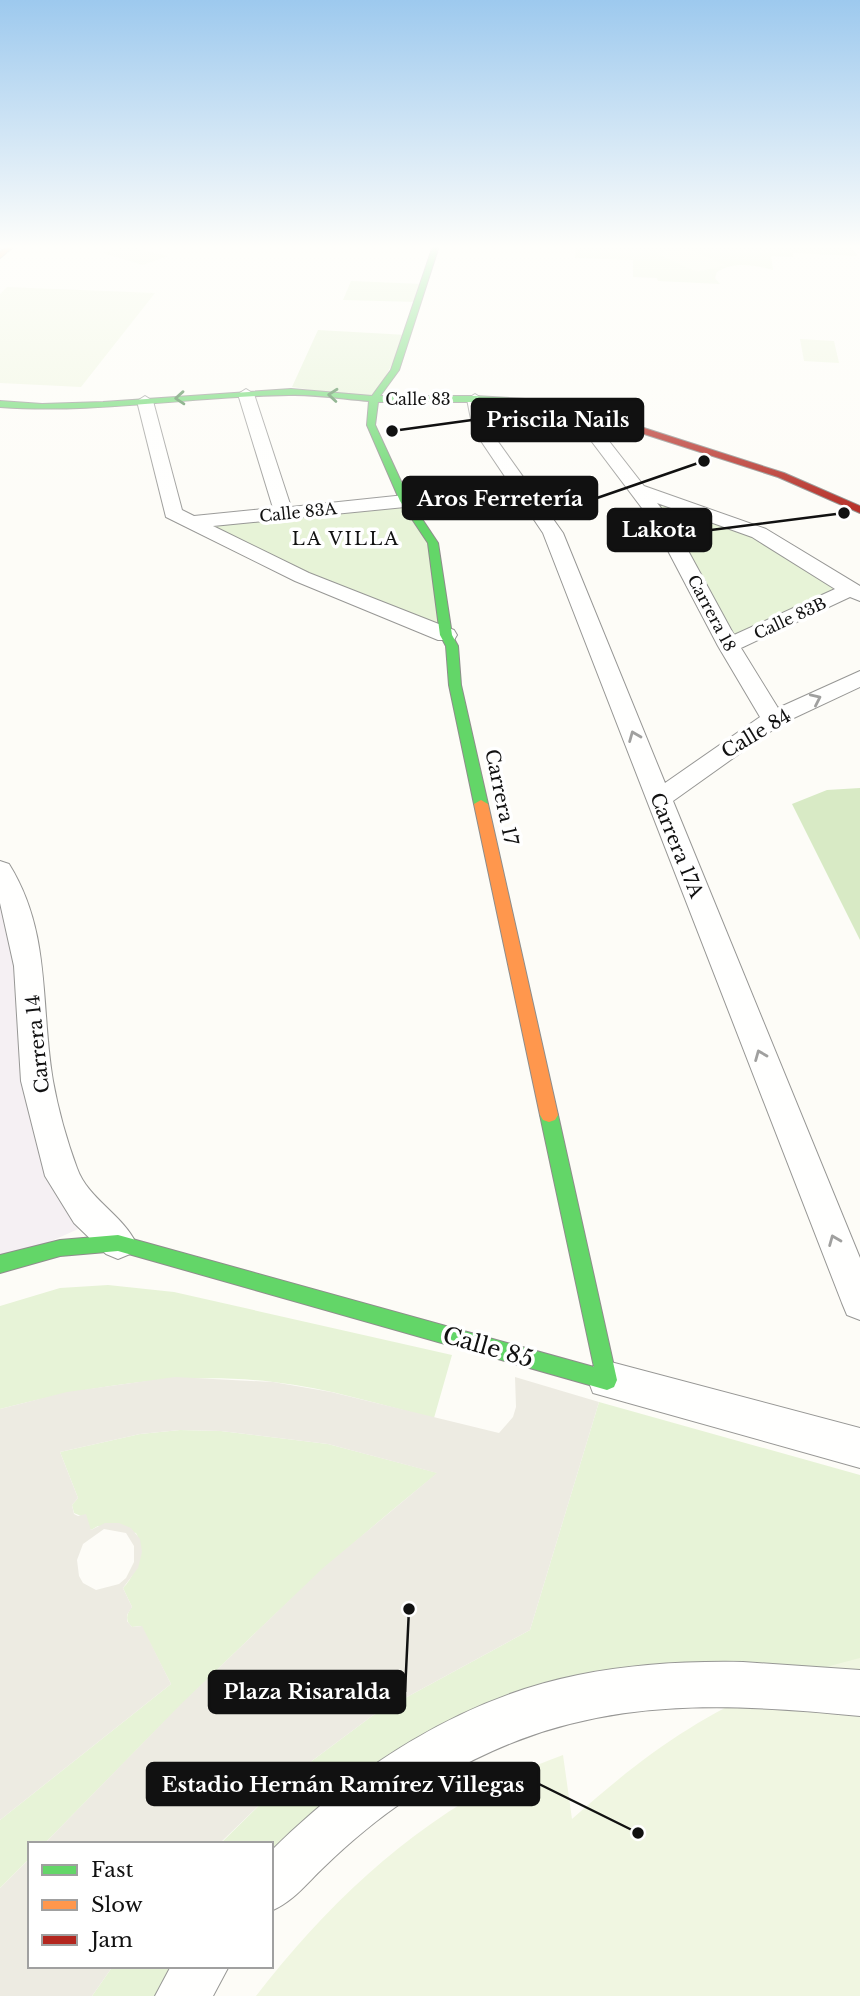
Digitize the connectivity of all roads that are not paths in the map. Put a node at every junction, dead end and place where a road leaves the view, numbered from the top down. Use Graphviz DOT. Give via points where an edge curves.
graph roads {
  1 [pos="405,339"];
  2 [pos="246,394"];
  3 [pos="475,398"];
  4 [pos="374,399"];
  5 [pos="145,401"];
  6 [pos="0,404"];
  7 [pos="574,407"];
  8 [pos="638,490"];
  9 [pos="405,501"];
  10 [pos="860,510"];
  11 [pos="284,514"];
  12 [pos="192,522"];
  13 [pos="855,592"];
  14 [pos="446,635"];
  15 [pos="729,646"];
  16 [pos="860,678"];
  17 [pos="773,719"];
  18 [pos="659,799"];
  19 [pos="0,870"];
  20 [pos="118,1243"];
  21 [pos="0,1264"];
  22 [pos="860,1304"];
  23 [pos="607,1380"];
  24 [pos="860,1448"];
  25 [pos="860,1693"];
  26 [pos="273,1884"];
  27 [pos="202,1968"];
  28 [pos="181,1996"];
  1 -- 4 [label="street" via="395,370"];
  4 -- 2 [label="street, Calle 83, one-way" via="291,392"];
  2 -- 5 [label="street, Calle 83, one-way"];
  2 -- 11 [label="street"];
  3 -- 4 [label="street, Calle 83"];
  3 -- 7 [label="street, Calle 83"];
  18 -- 3 [label="street, Carrera 17A, one-way" via="553,533 481,429"];
  4 -- 9 [label="street, Carrera 17" via="371,425"];
  5 -- 6 [label="street, Calle 83" via="66,407"];
  5 -- 12 [label="street" via="173,513"];
  7 -- 8 [label="street, Carrera 18"];
  7 -- 10 [label="street, Calle 83" via="781,475"];
  8 -- 13 [label="street" via="760,533"];
  8 -- 15 [label="street, Carrera 18" via="663,523"];
  9 -- 11 [label="street, Calle 83A"];
  9 -- 14 [label="street, Carrera 17" via="433,543"];
  11 -- 12 [label="street, Calle 83A"];
  12 -- 14 [label="street" via="302,577"];
  13 -- 15 [label="street, Calle 83B"];
  14 -- 23 [label="street, Carrera 17" via="452,646 455,685"];
  15 -- 17 [label="street, Carrera 18"];
  17 -- 16 [label="street, Calle 84, one-way"];
  17 -- 18 [label="street, Calle 84"];
  22 -- 18 [label="street, Carrera 17A, one-way"];
  19 -- 20 [label="street, Carrera 14" via="21,925 29,966 37,1080 62,1176 86,1212"];
  20 -- 21 [label="street" via="60,1248"];
  20 -- 23 [label="street, Calle 85"];
  23 -- 24 [label="street, Calle 85"];
  25 -- 26 [label="street" via="683,1684 624,1689 533,1711 455,1743 399,1776 345,1815"];
  27 -- 28 [label="street"];
}
